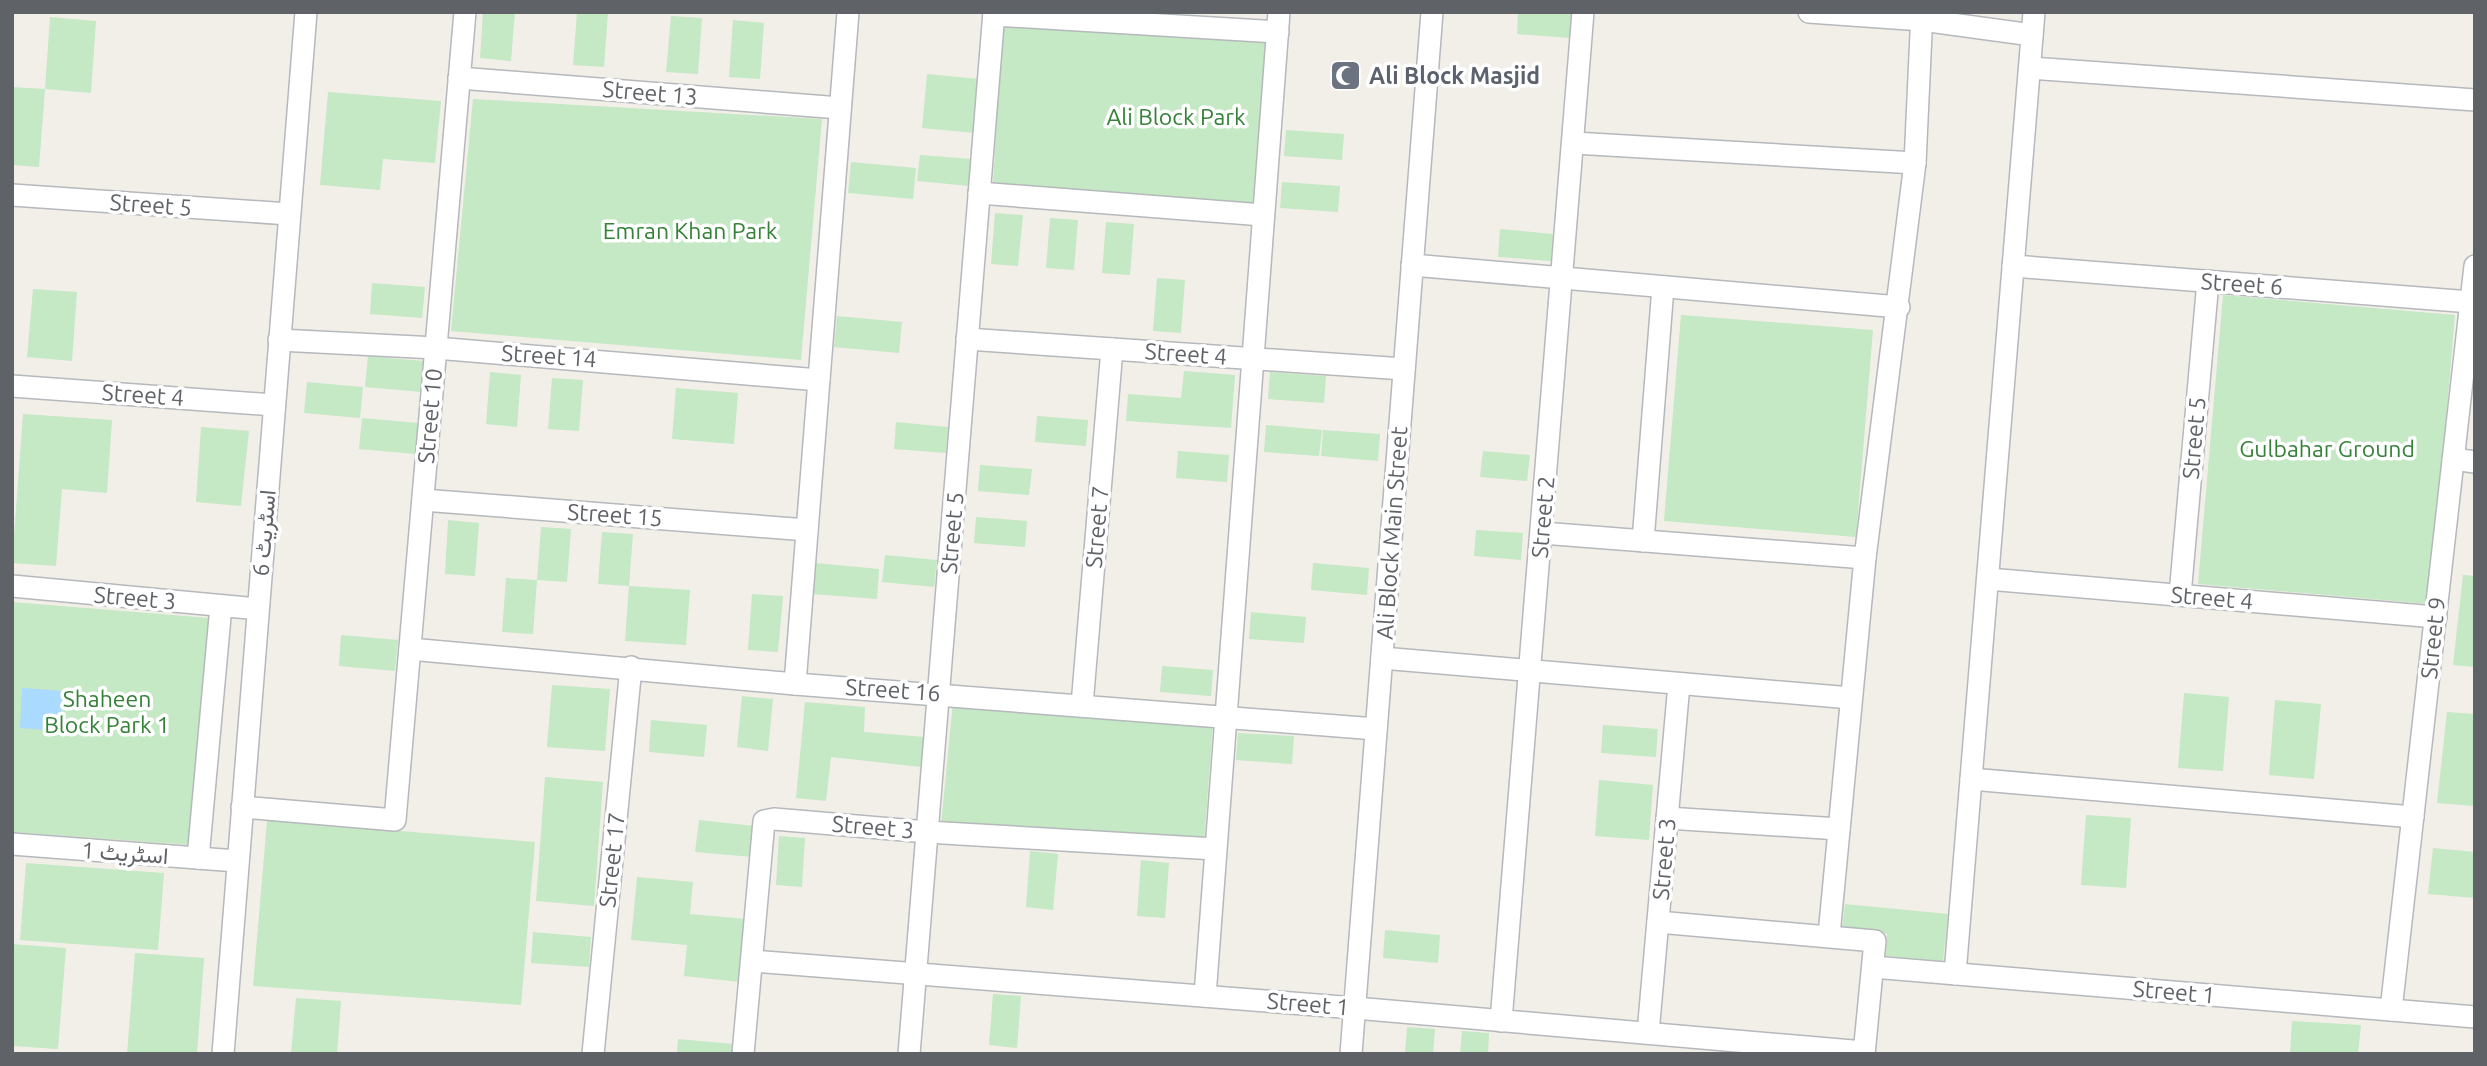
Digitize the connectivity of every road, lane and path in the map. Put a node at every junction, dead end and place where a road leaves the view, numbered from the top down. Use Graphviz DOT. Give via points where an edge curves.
graph roads {
  1 [pos="306,12"];
  2 [pos="465,12"];
  3 [pos="848,12"];
  4 [pos="1432,12"];
  5 [pos="1583,12"];
  6 [pos="1809,12"];
  7 [pos="2034,12"];
  8 [pos="994,14"];
  9 [pos="1922,16"];
  10 [pos="1278,22"];
  11 [pos="2032,35"];
  12 [pos="2030,68"];
  13 [pos="459,78"];
  14 [pos="2475,100"];
  15 [pos="840,108"];
  16 [pos="1574,143"];
  17 [pos="1915,163"];
  18 [pos="979,193"];
  19 [pos="12,195"];
  20 [pos="289,214"];
  21 [pos="1263,215"];
  22 [pos="1412,265"];
  23 [pos="2013,266"];
  24 [pos="2475,266"];
  25 [pos="1563,279"];
  26 [pos="2208,281"];
  27 [pos="1663,287"];
  28 [pos="2471,302"];
  29 [pos="1899,307"];
  30 [pos="967,339"];
  31 [pos="279,340"];
  32 [pos="436,348"];
  33 [pos="1112,349"];
  34 [pos="1251,358"];
  35 [pos="1404,369"];
  36 [pos="819,380"];
  37 [pos="12,386"];
  38 [pos="274,405"];
  39 [pos="2453,460"];
  40 [pos="2475,462"];
  41 [pos="423,500"];
  42 [pos="807,530"];
  43 [pos="1542,533"];
  44 [pos="1643,541"];
  45 [pos="1865,558"];
  46 [pos="1988,579"];
  47 [pos="12,586"];
  48 [pos="2180,596"];
  49 [pos="221,606"];
  50 [pos="258,609"];
  51 [pos="2435,617"];
  52 [pos="410,649"];
  53 [pos="1382,658"];
  54 [pos="631,667"];
  55 [pos="1530,671"];
  56 [pos="795,684"];
  57 [pos="1679,684"];
  58 [pos="938,693"];
  59 [pos="1852,698"];
  60 [pos="1082,705"];
  61 [pos="1226,717"];
  62 [pos="211,721"];
  63 [pos="248,725"];
  64 [pos="1376,729"];
  65 [pos="1971,779"];
  66 [pos="242,807"];
  67 [pos="1667,817"];
  68 [pos="2413,817"];
  69 [pos="1839,829"];
  70 [pos="927,832"];
  71 [pos="12,844"];
  72 [pos="1215,849"];
  73 [pos="198,858"];
  74 [pos="237,861"];
  75 [pos="1658,922"];
  76 [pos="1829,935"];
  77 [pos="752,961"];
  78 [pos="1873,967"];
  79 [pos="915,974"];
  80 [pos="1955,974"];
  81 [pos="1205,996"];
  82 [pos="1354,1008"];
  83 [pos="2391,1010"];
  84 [pos="2475,1017"];
  85 [pos="1502,1021"];
  86 [pos="1648,1033"];
  87 [pos="1864,1053"];
  88 [pos="223,1054"];
  89 [pos="593,1054"];
  90 [pos="743,1054"];
  91 [pos="909,1054"];
  92 [pos="1351,1054"];
  1 -- 20 [label="street, اسٹریٹ 6"];
  2 -- 13 [label="street, Street 10"];
  3 -- 15 [label="street"];
  4 -- 22 [label="street, Ali Block Main Street"];
  5 -- 16 [label="street, Street 2"];
  6 -- 9 [label="street"];
  7 -- 11 [label="street"];
  8 -- 10 [label="street"];
  8 -- 18 [label="street, Street 5"];
  9 -- 11 [label="street"];
  9 -- 17 [label="street"];
  10 -- 21 [label="street"];
  11 -- 12 [label="street"];
  12 -- 14 [label="street"];
  12 -- 23 [label="street"];
  13 -- 15 [label="street, Street 13"];
  13 -- 32 [label="street, Street 10"];
  15 -- 36 [label="street"];
  16 -- 17 [label="street"];
  16 -- 25 [label="street, Street 2"];
  17 -- 29 [label="street"];
  18 -- 21 [label="street"];
  18 -- 30 [label="street, Street 5"];
  19 -- 20 [label="street, Street 5"];
  20 -- 31 [label="street, اسٹریٹ 6"];
  21 -- 34 [label="street"];
  22 -- 25 [label="street"];
  22 -- 35 [label="street, Ali Block Main Street"];
  23 -- 26 [label="street, Street 6"];
  23 -- 46 [label="street"];
  24 -- 28 [label="street, Street 9"];
  25 -- 27 [label="street"];
  25 -- 43 [label="street, Street 2"];
  26 -- 28 [label="street, Street 6"];
  26 -- 48 [label="street, Street 5"];
  27 -- 29 [label="street"];
  27 -- 44 [label="street"];
  28 -- 39 [label="street, Street 9"];
  29 -- 45 [label="street"];
  30 -- 33 [label="street, Street 4"];
  30 -- 58 [label="street, Street 5"];
  31 -- 32 [label="street, Street 14"];
  31 -- 38 [label="street, اسٹریٹ 6"];
  32 -- 36 [label="street, Street 14"];
  32 -- 41 [label="street, Street 10"];
  33 -- 34 [label="street, Street 4"];
  33 -- 60 [label="street, Street 7"];
  34 -- 35 [label="street, Street 4"];
  34 -- 61 [label="street"];
  35 -- 53 [label="street, Ali Block Main Street"];
  36 -- 42 [label="street"];
  37 -- 38 [label="street, Street 4"];
  38 -- 50 [label="street, اسٹریٹ 6"];
  39 -- 40 [label="street"];
  39 -- 51 [label="street, Street 9"];
  41 -- 42 [label="street, Street 15"];
  41 -- 52 [label="street, Street 10"];
  42 -- 56 [label="street"];
  43 -- 44 [label="street"];
  43 -- 55 [label="street, Street 2"];
  44 -- 45 [label="street"];
  45 -- 59 [label="street"];
  46 -- 48 [label="street, Street 4"];
  46 -- 65 [label="street"];
  47 -- 49 [label="street, Street 3"];
  48 -- 51 [label="street, Street 4"];
  49 -- 50 [label="street, Street 3"];
  49 -- 62 [label="street"];
  50 -- 63 [label="street, اسٹریٹ 6"];
  51 -- 68 [label="street, Street 9"];
  52 -- 54 [label="street, Street 16"];
  52 -- 66 [label="street, Street 10" via="395,820"];
  53 -- 55 [label="street"];
  53 -- 64 [label="street, Ali Block Main Street"];
  54 -- 56 [label="street, Street 16"];
  54 -- 89 [label="street, Street 17"];
  55 -- 57 [label="street"];
  55 -- 85 [label="street, Street 2"];
  56 -- 58 [label="street, Street 16"];
  57 -- 59 [label="street"];
  57 -- 67 [label="street, Street 3"];
  58 -- 60 [label="street, Street 16"];
  58 -- 70 [label="street, Street 5"];
  59 -- 69 [label="street"];
  60 -- 61 [label="street, Street 16"];
  61 -- 64 [label="street, Street 16"];
  61 -- 72 [label="street"];
  62 -- 63 [label="street"];
  62 -- 73 [label="street"];
  63 -- 66 [label="street, اسٹریٹ 6"];
  64 -- 82 [label="street, Ali Block Main Street"];
  65 -- 68 [label="street"];
  65 -- 80 [label="street"];
  66 -- 74 [label="street, اسٹریٹ 6"];
  67 -- 69 [label="street"];
  67 -- 75 [label="street, Street 3"];
  68 -- 83 [label="street, Street 9"];
  69 -- 76 [label="street"];
  70 -- 72 [label="street, Street 3"];
  70 -- 77 [label="street, Street 3" via="774,818 764,821"];
  70 -- 79 [label="street, Street 5"];
  71 -- 73 [label="street, اسٹریٹ 1"];
  72 -- 81 [label="street"];
  73 -- 74 [label="street, اسٹریٹ 1"];
  74 -- 88 [label="street, اسٹریٹ 6"];
  75 -- 76 [label="street"];
  75 -- 86 [label="street, Street 3"];
  76 -- 78 [label="street" via="1875,941"];
  77 -- 79 [label="street, Street 1"];
  77 -- 90 [label="street, Street 3"];
  78 -- 80 [label="street, Street 1"];
  78 -- 87 [label="street"];
  79 -- 81 [label="street, Street 1"];
  79 -- 91 [label="street, Street 5"];
  80 -- 83 [label="street, Street 1"];
  81 -- 82 [label="street, Street 1"];
  82 -- 85 [label="street, Street 1"];
  82 -- 92 [label="street, Ali Block Main Street"];
  83 -- 84 [label="street, Street 1"];
  85 -- 86 [label="street, Street 1"];
  86 -- 87 [label="street, Street 1"];
}
